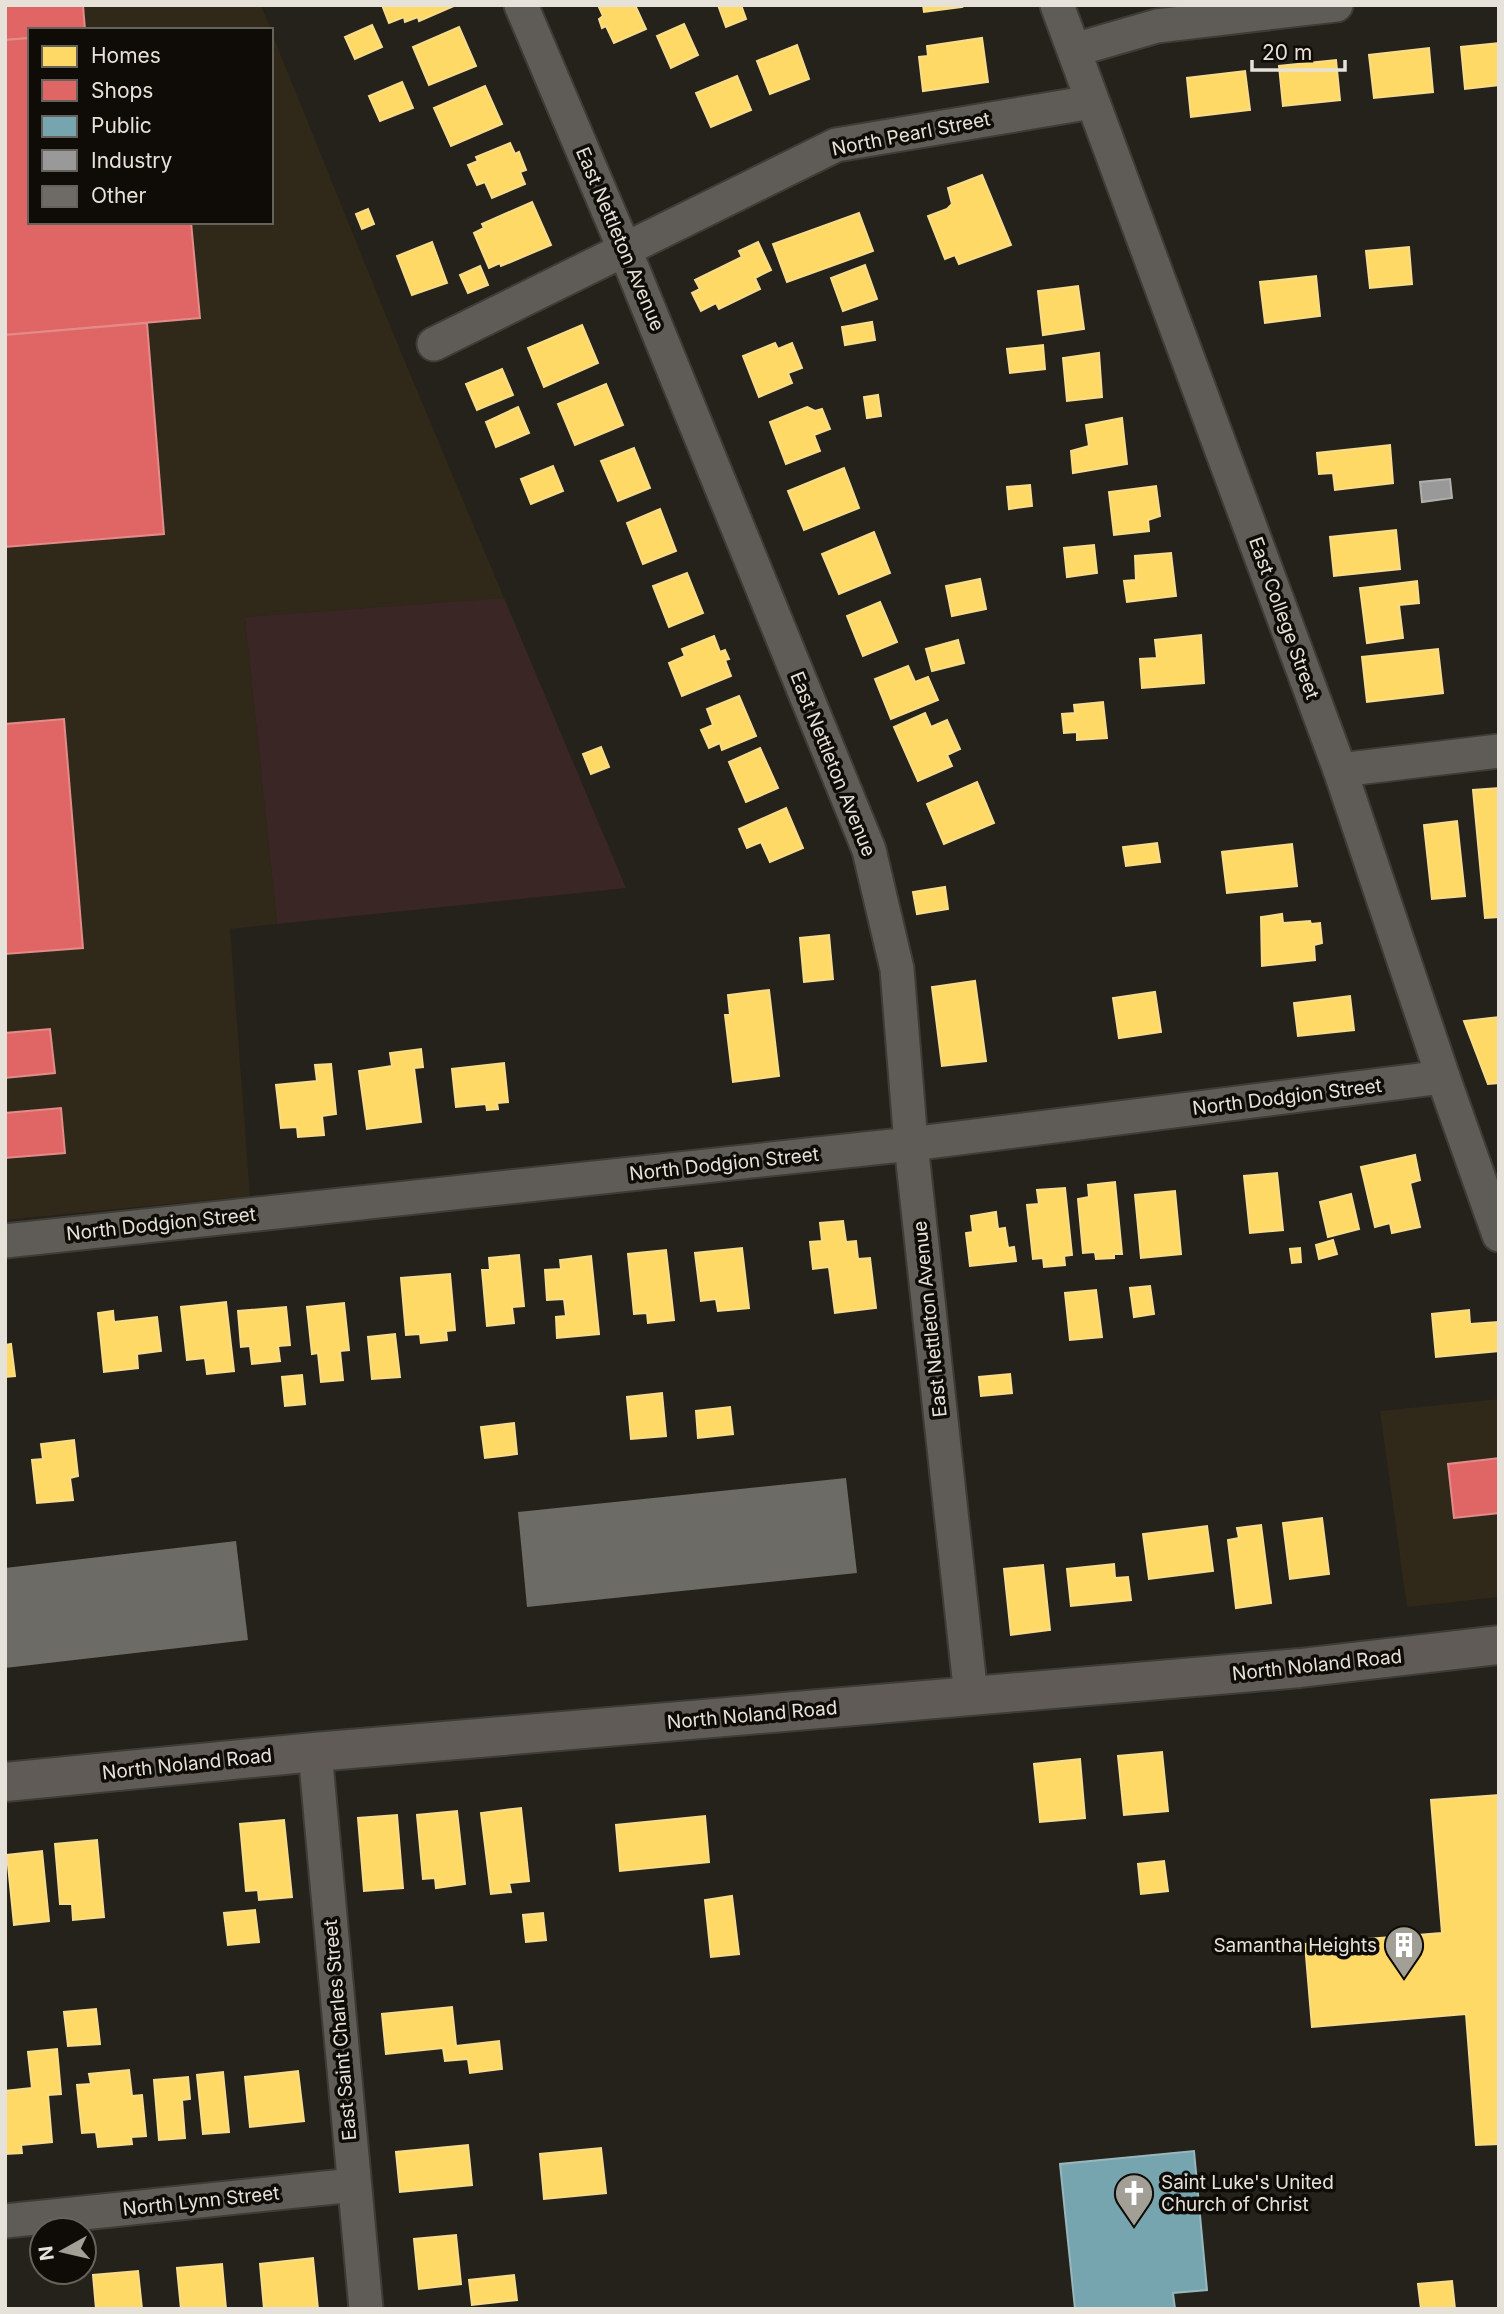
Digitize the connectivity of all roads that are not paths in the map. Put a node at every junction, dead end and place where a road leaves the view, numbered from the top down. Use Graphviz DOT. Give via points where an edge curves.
graph roads {
  1 [pos="521,5"];
  2 [pos="1057,5"];
  3 [pos="1336,5"];
  4 [pos="1074,50"];
  5 [pos="1093,102"];
  6 [pos="625,248"];
  7 [pos="434,344"];
  8 [pos="1499,751"];
  9 [pos="1340,770"];
  10 [pos="1443,1077"];
  11 [pos="911,1144"];
  12 [pos="1499,1236"];
  13 [pos="5,1241"];
  14 [pos="1499,1645"];
  15 [pos="971,1696"];
  16 [pos="315,1752"];
  17 [pos="5,1782"];
  18 [pos="354,2185"];
  19 [pos="5,2221"];
  20 [pos="366,2309"];
  1 -- 6 [label="street, East Nettleton Avenue"];
  2 -- 4 [label="street, East College Street"];
  3 -- 4 [label="street" via="1157,26"];
  4 -- 5 [label="street, East College Street"];
  5 -- 6 [label="street, North Pearl Street" via="836,145"];
  5 -- 9 [label="street, East College Street"];
  6 -- 7 [label="street, North Pearl Street"];
  6 -- 11 [label="street, East Nettleton Avenue" via="869,850 897,969"];
  8 -- 9 [label="street"];
  9 -- 10 [label="street, East College Street"];
  10 -- 11 [label="street, North Dodgion Street"];
  10 -- 12 [label="street, East College Street"];
  11 -- 13 [label="street, North Dodgion Street"];
  11 -- 15 [label="street, East Nettleton Avenue"];
  14 -- 15 [label="main road, North Noland Road" via="1300,1668"];
  15 -- 16 [label="main road, North Noland Road"];
  16 -- 17 [label="main road, North Noland Road"];
  16 -- 18 [label="street, East Saint Charles Street"];
  18 -- 19 [label="street, North Lynn Street"];
  18 -- 20 [label="street, East Saint Charles Street"];
}
